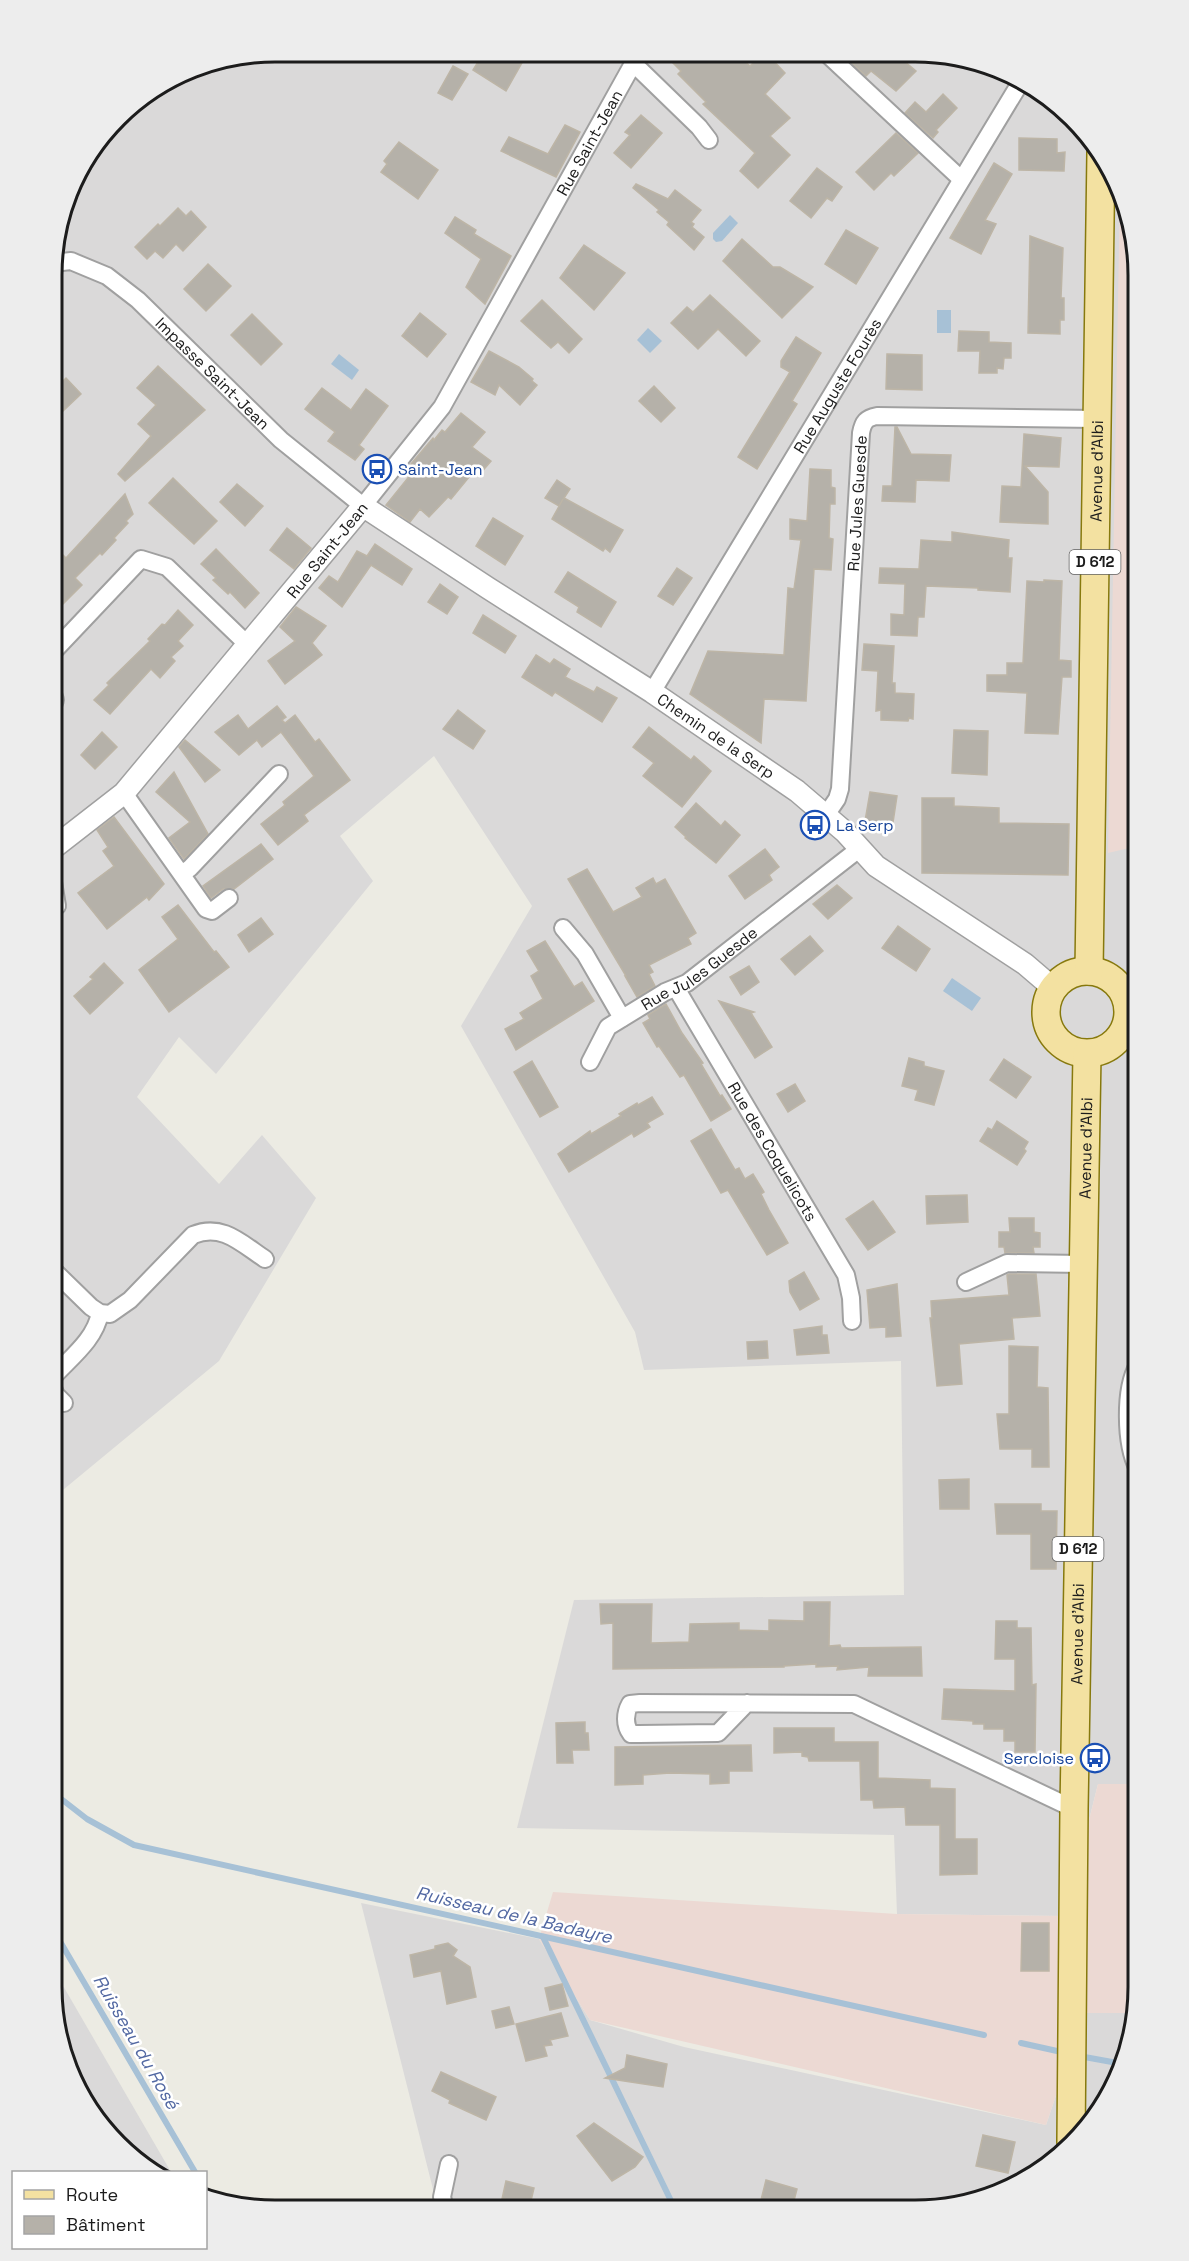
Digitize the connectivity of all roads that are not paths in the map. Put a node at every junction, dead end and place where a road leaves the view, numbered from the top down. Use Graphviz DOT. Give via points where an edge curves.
graph roads {
  1 [pos="634,62"];
  2 [pos="640,62"];
  3 [pos="836,62"];
  4 [pos="1017,88"];
  5 [pos="709,140"];
  6 [pos="1101,171"];
  7 [pos="961,179"];
  8 [pos="62,262"];
  9 [pos="1097,419"];
  10 [pos="363,506"];
  11 [pos="62,643"];
  12 [pos="248,645"];
  13 [pos="652,692"];
  14 [pos="279,774"];
  15 [pos="124,794"];
  16 [pos="826,815"];
  17 [pos="62,841"];
  18 [pos="860,849"];
  19 [pos="182,874"];
  20 [pos="229,898"];
  21 [pos="563,928"];
  22 [pos="1089,971"];
  23 [pos="676,988"];
  24 [pos="1053,988"];
  25 [pos="1128,1004"];
  26 [pos="622,1018"];
  27 [pos="1128,1025"];
  28 [pos="1087,1054"];
  29 [pos="590,1062"];
  30 [pos="265,1259"];
  31 [pos="1083,1264"];
  32 [pos="62,1279"];
  33 [pos="966,1282"];
  34 [pos="100,1313"];
  35 [pos="852,1321"];
  36 [pos="62,1367"];
  37 [pos="747,1702"];
  38 [pos="1074,1809"];
  39 [pos="1071,2131"];
  40 [pos="449,2164"];
  41 [pos="442,2199"];
  1 -- 10 [label="street, Rue Saint-Jean" via="442,407"];
  2 -- 5 [label="street"];
  3 -- 7 [label="street"];
  4 -- 7 [label="street, Rue Auguste Fourès"];
  6 -- 9 [label="main road, Avenue d'Albi / D 612"];
  7 -- 13 [label="street, Rue Auguste Fourès"];
  8 -- 10 [label="street, Impasse Saint-Jean" via="72,261 107,276 138,300 281,440"];
  9 -- 16 [label="street, Rue Jules Guesde" via="877,416 869,417 863,424 840,789"];
  9 -- 22 [label="main road, Avenue d'Albi / D 612"];
  10 -- 12 [label="street, Rue Saint-Jean"];
  10 -- 13 [label="street, Chemin de la Serp"];
  11 -- 12 [label="street" via="141,560 167,567"];
  12 -- 15 [label="street, Rue Saint-Jean"];
  13 -- 16 [label="street, Chemin de la Serp"];
  14 -- 19 [label="street"];
  15 -- 17 [label="street, Rue Saint-Jean"];
  15 -- 19 [label="street"];
  16 -- 18 [label="street, Chemin de la Serp"];
  18 -- 23 [label="street, Rue Jules Guesde"];
  18 -- 24 [label="street, Chemin de la Serp" via="876,866 1025,964"];
  19 -- 20 [label="street" via="206,909 212,911"];
  21 -- 26 [label="street, Rue Jules Guesde" via="585,954"];
  22 -- 24 [label="main road" via="1070,974"];
  22 -- 25 [label="main road" via="1104,974 1118,986"];
  23 -- 26 [label="street, Rue Jules Guesde"];
  23 -- 35 [label="street, Rue des Coquelicots" via="846,1275"];
  24 -- 28 [label="main road" via="1045,1012 1053,1037 1062,1046"];
  26 -- 29 [label="street, Rue Jules Guesde" via="608,1027"];
  27 -- 28 [label="main road" via="1111,1047"];
  28 -- 31 [label="main road, Avenue d'Albi / D 612"];
  30 -- 34 [label="street" via="226,1234 204,1230 193,1235 121,1308 111,1314"];
  31 -- 33 [label="street" via="1007,1263"];
  31 -- 38 [label="main road, Avenue d'Albi / D 612"];
  32 -- 34 [label="street"];
  34 -- 36 [label="street" via="90,1338"];
  37 -- 37 [label="street" via="630,1704 626,1728 631,1734 718,1733"];
  37 -- 38 [label="street" via="854,1704"];
  38 -- 39 [label="main road, Avenue d'Albi / D 612"];
  40 -- 41 [label="street"];
}
